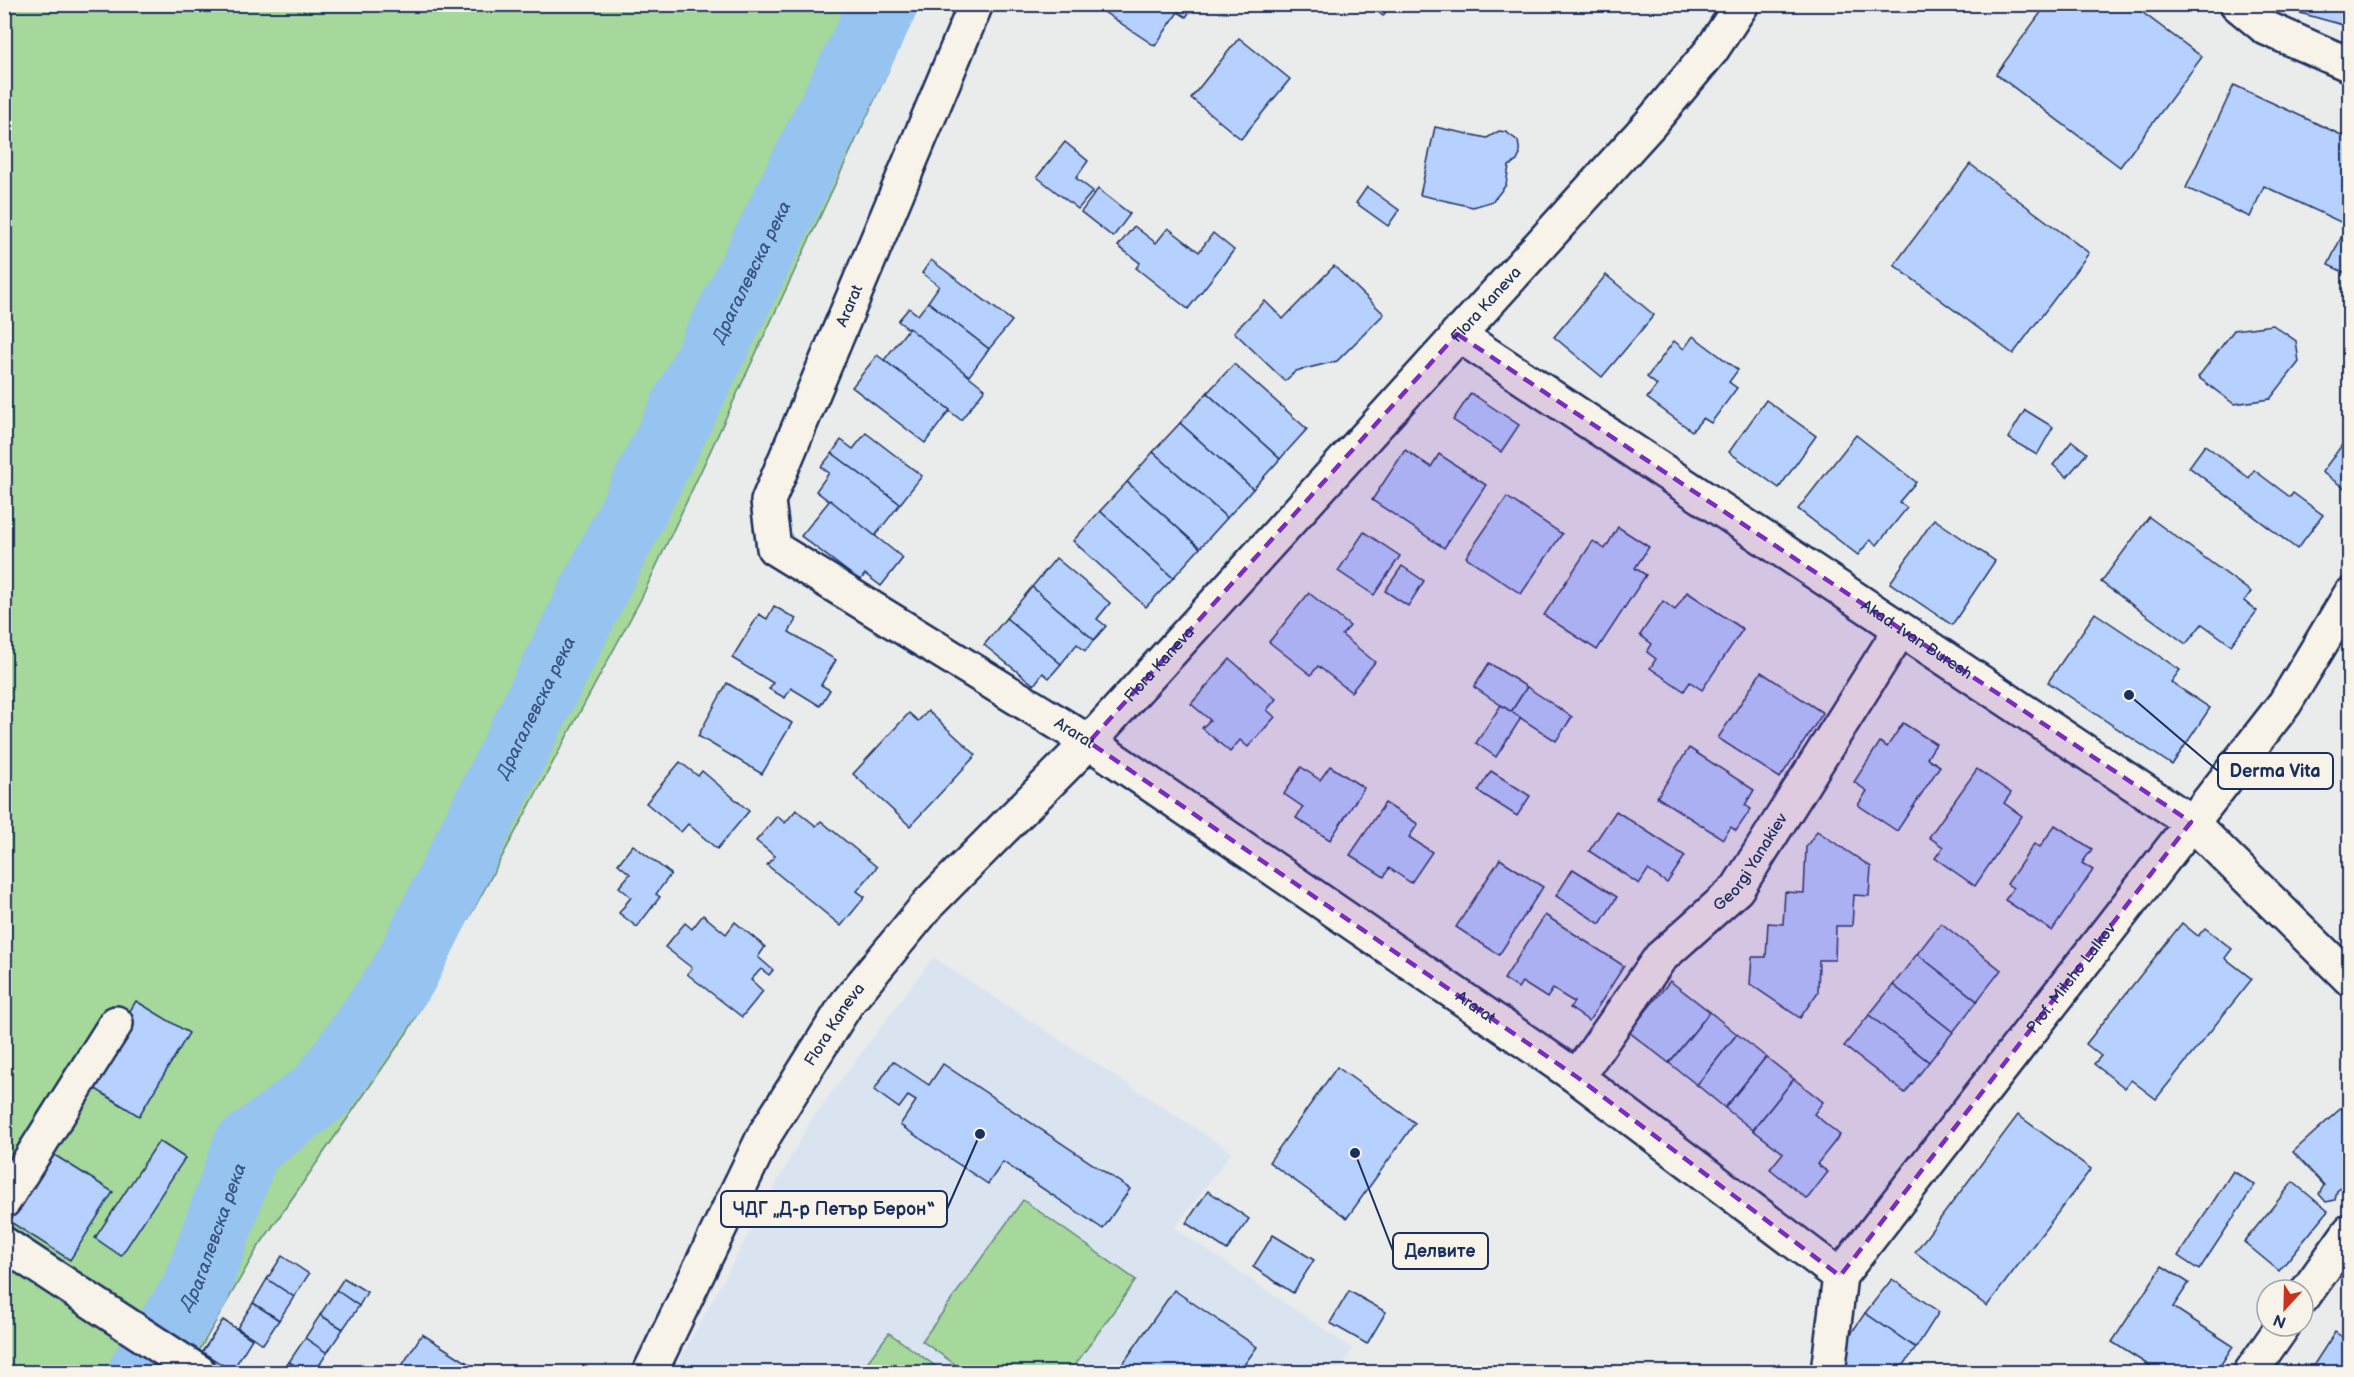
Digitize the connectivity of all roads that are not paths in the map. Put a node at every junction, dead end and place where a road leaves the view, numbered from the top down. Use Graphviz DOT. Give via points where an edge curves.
graph roads {
  1 [pos="976,4"];
  2 [pos="1742,4"];
  3 [pos="2236,4"];
  4 [pos="2349,65"];
  5 [pos="1457,334"];
  6 [pos="2349,595"];
  7 [pos="1900,630"];
  8 [pos="1089,742"];
  9 [pos="2192,822"];
  10 [pos="2349,979"];
  11 [pos="116,1023"];
  12 [pos="1577,1077"];
  13 [pos="4,1201"];
  14 [pos="2349,1231"];
  15 [pos="4,1244"];
  16 [pos="1840,1276"];
  17 [pos="2315,1280"];
  18 [pos="2275,1338"];
  19 [pos="186,1364"];
  20 [pos="650,1372"];
  21 [pos="1828,1372"];
  22 [pos="2251,1372"];
  1 -- 8 [label="street, Ararat" via="768,501 774,548"];
  2 -- 5 [label="street, Flora Kaneva" via="1711,51 1650,124"];
  3 -- 4 [label="street" via="2266,28"];
  5 -- 7 [label="street, Akad. Ivan Buresh"];
  5 -- 8 [label="street, Flora Kaneva"];
  6 -- 9 [label="street, Prof. Milcho Lalkov" via="2285,703"];
  7 -- 9 [label="street, Akad. Ivan Buresh"];
  7 -- 12 [label="street, Georgi Yanakiev" via="1737,889 1660,958"];
  8 -- 12 [label="street, Ararat"];
  8 -- 20 [label="street, Flora Kaneva" via="930,902 847,1003 765,1134"];
  9 -- 10 [label="street, Akad. Ivan Buresh"];
  9 -- 16 [label="street, Prof. Milcho Lalkov"];
  11 -- 13 [label="street"];
  12 -- 16 [label="street, Ararat"];
  14 -- 17 [label="street"];
  15 -- 19 [label="street"];
  16 -- 21 [label="street"];
  18 -- 22 [label="street"];
}
